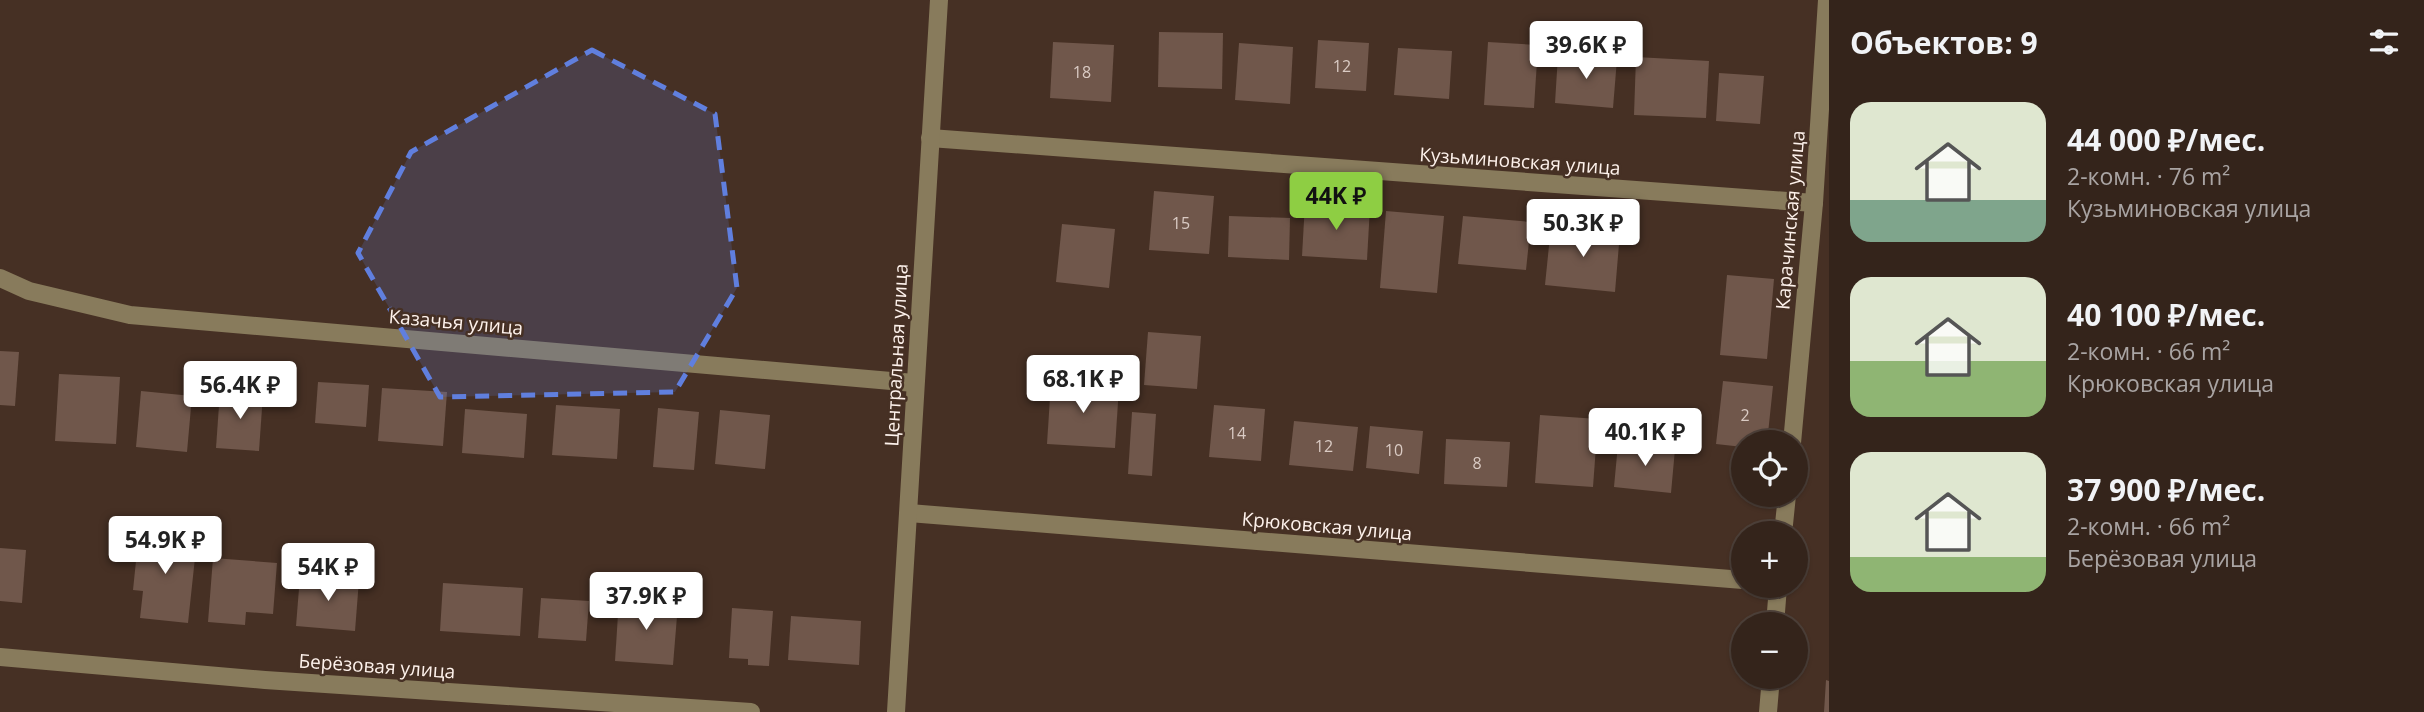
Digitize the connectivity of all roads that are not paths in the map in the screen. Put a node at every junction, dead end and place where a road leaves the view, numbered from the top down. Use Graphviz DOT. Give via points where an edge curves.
graph roads {
  1 [pos="939,0"];
  2 [pos="1826,0"];
  3 [pos="930,138"];
  4 [pos="1814,204"];
  5 [pos="0,278"];
  6 [pos="914,383"];
  7 [pos="1793,430"];
  8 [pos="909,513"];
  9 [pos="1731,579"];
  10 [pos="0,657"];
  11 [pos="1770,689"];
  12 [pos="751,712"];
  13 [pos="896,712"];
  14 [pos="1768,712"];
  1 -- 3 [label="street, Центральная улица"];
  2 -- 4 [label="street, Карачинская улица"];
  3 -- 4 [label="street, Кузьминовская улица"];
  3 -- 6 [label="street, Центральная улица"];
  4 -- 7 [label="street, Карачинская улица"];
  5 -- 6 [label="street, Казачья улица" via="29,291 130,315"];
  6 -- 8 [label="street, Центральная улица"];
  8 -- 9 [label="street, Крюковская улица"];
  8 -- 13 [label="street, Центральная улица"];
  10 -- 12 [label="street, Берёзовая улица" via="265,680"];
  11 -- 14 [label="street"];
}
